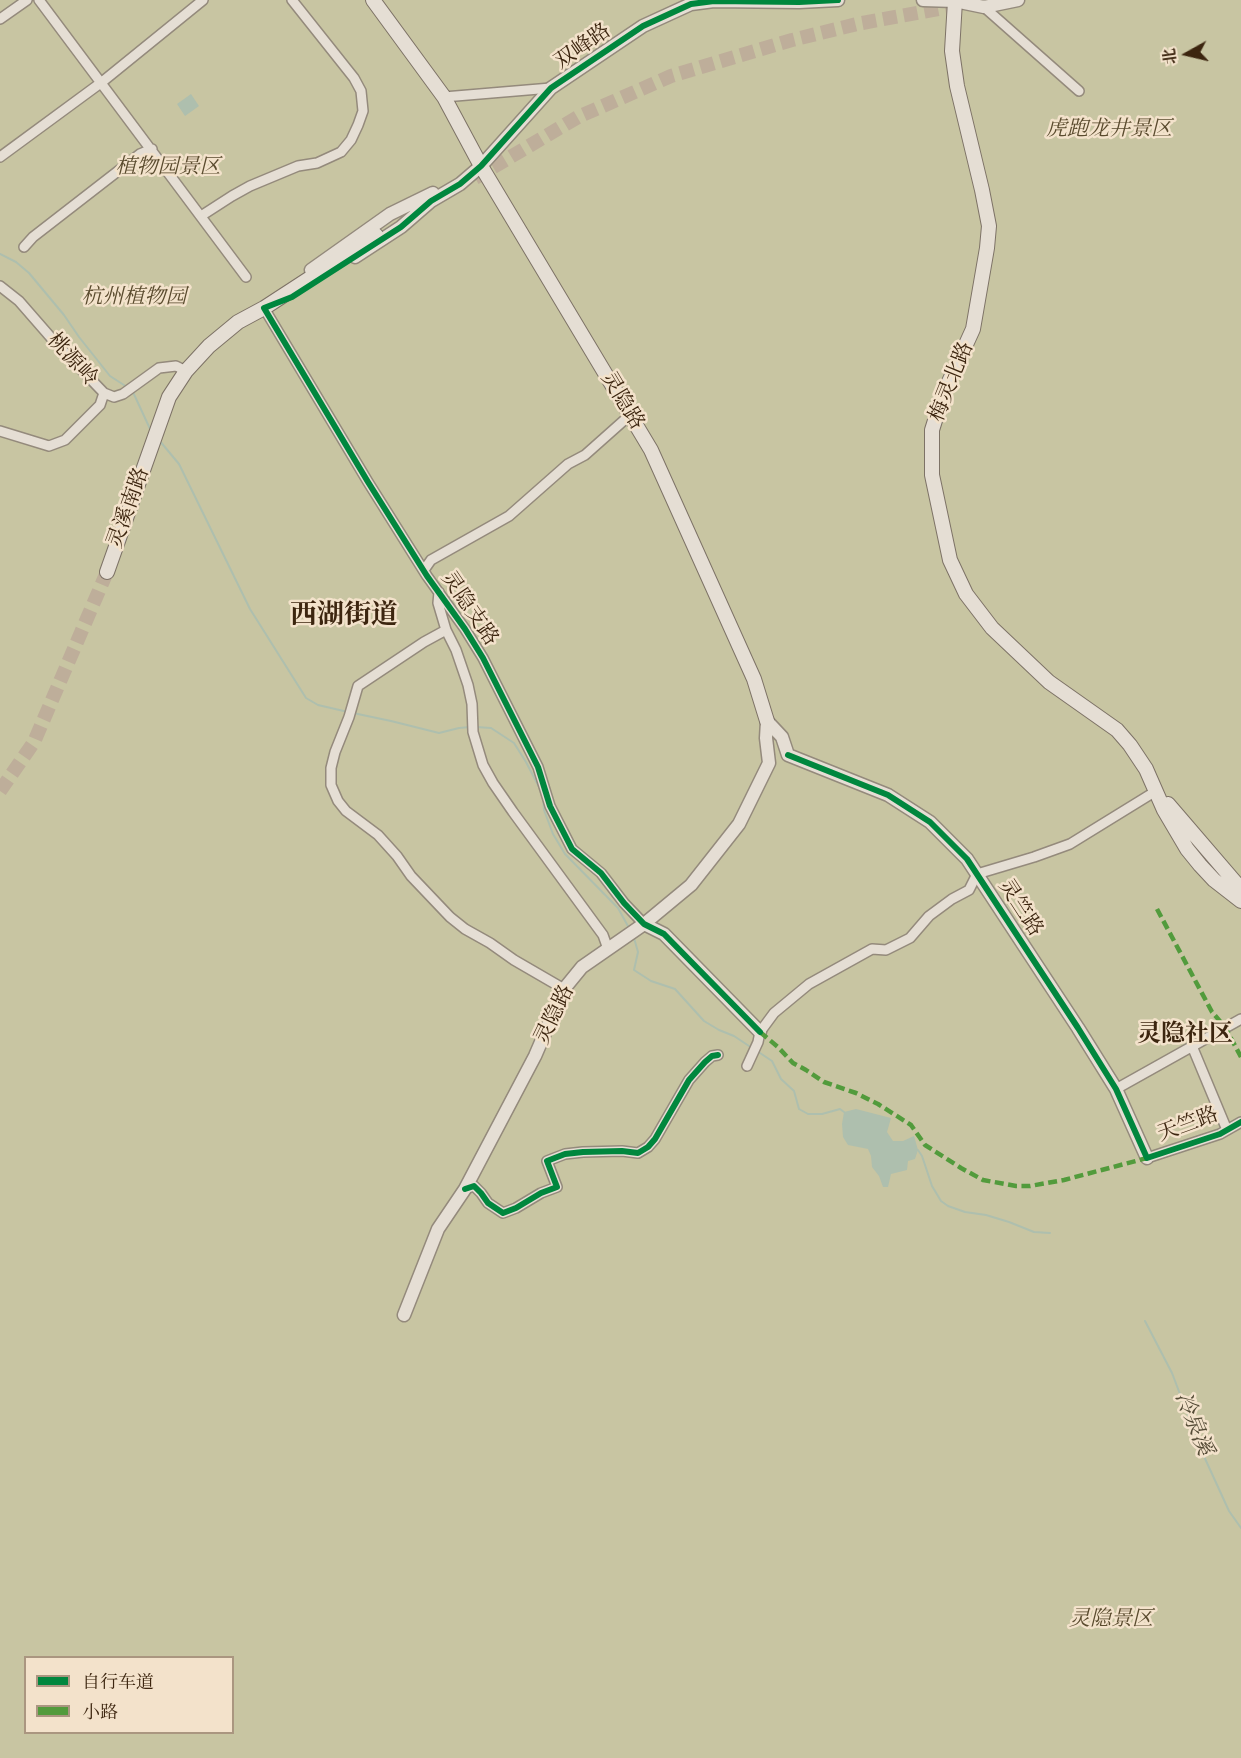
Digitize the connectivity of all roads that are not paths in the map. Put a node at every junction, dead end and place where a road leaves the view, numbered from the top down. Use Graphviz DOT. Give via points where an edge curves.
graph roads {
  1 [pos="27,0"];
  2 [pos="39,0"];
  3 [pos="203,0"];
  4 [pos="292,0"];
  5 [pos="373,0"];
  6 [pos="838,0"];
  7 [pos="923,0"];
  8 [pos="956,0"];
  9 [pos="1018,0"];
  10 [pos="984,7"];
  11 [pos="0,19"];
  12 [pos="102,82"];
  13 [pos="551,88"];
  14 [pos="1079,91"];
  15 [pos="444,97"];
  16 [pos="152,149"];
  17 [pos="0,157"];
  18 [pos="481,166"];
  19 [pos="201,216"];
  20 [pos="376,235"];
  21 [pos="24,247"];
  22 [pos="246,277"];
  23 [pos="0,286"];
  24 [pos="264,308"];
  25 [pos="186,371"];
  26 [pos="104,393"];
  27 [pos="630,415"];
  28 [pos="0,431"];
  29 [pos="424,570"];
  30 [pos="107,572"];
  31 [pos="439,592"];
  32 [pos="446,630"];
  33 [pos="767,722"];
  34 [pos="788,755"];
  35 [pos="769,764"];
  36 [pos="1156,791"];
  37 [pos="977,874"];
  38 [pos="1241,889"];
  39 [pos="1241,901"];
  40 [pos="642,926"];
  41 [pos="608,949"];
  42 [pos="564,988"];
  43 [pos="1241,1019"];
  44 [pos="758,1039"];
  45 [pos="1192,1046"];
  46 [pos="718,1055"];
  47 [pos="747,1066"];
  48 [pos="1116,1089"];
  49 [pos="1241,1122"];
  50 [pos="1227,1130"];
  51 [pos="1147,1158"];
  52 [pos="465,1189"];
  53 [pos="404,1316"];
  1 -- 11 [label="street"];
  2 -- 12 [label="street"];
  3 -- 12 [label="street"];
  4 -- 19 [label="street" via="361,91 363,111 358,125 341,152 250,186"];
  5 -- 15 [label="main road, 灵隐路"];
  6 -- 13 [label="street, 双峰路" via="714,0 691,4 643,26"];
  7 -- 8 [label="street"];
  8 -- 10 [label="street"];
  8 -- 36 [label="main road, 梅灵北路" via="952,51 957,86 989,226 973,329 932,430 932,474 950,560 966,594 992,628 1049,682 1117,730 1146,769"];
  9 -- 10 [label="street"];
  10 -- 14 [label="street"];
  12 -- 16 [label="street"];
  12 -- 17 [label="street"];
  13 -- 15 [label="street"];
  13 -- 18 [label="street, 双峰路"];
  15 -- 18 [label="main road, 灵隐路"];
  16 -- 19 [label="street"];
  16 -- 21 [label="street" via="140,154"];
  18 -- 24 [label="street, 双峰路" via="401,227 292,297"];
  18 -- 27 [label="main road, 灵隐路"];
  19 -- 22 [label="street"];
  20 -- 24 [label="main road"];
  23 -- 26 [label="street, 桃源岭"];
  24 -- 25 [label="main road" via="225,332"];
  24 -- 29 [label="street, 灵隐支路"];
  25 -- 26 [label="street, 桃源岭" via="176,366 159,368 125,392 114,397"];
  25 -- 30 [label="main road, 灵溪南路" via="169,397"];
  26 -- 28 [label="street" via="100,405 65,440 49,446"];
  27 -- 29 [label="street" via="509,516 431,560"];
  27 -- 33 [label="main road, 灵隐路" via="651,450 750,668"];
  29 -- 31 [label="street, 灵隐支路"];
  31 -- 32 [label="street"];
  31 -- 40 [label="street, 灵隐支路" via="497,683 572,849 601,873"];
  32 -- 41 [label="street" via="468,685 472,727 483,765 603,934"];
  32 -- 42 [label="street" via="358,686 335,752 331,785 346,811 378,835 450,917"];
  33 -- 34 [label="street" via="782,737"];
  33 -- 35 [label="street"];
  34 -- 35 [label="street"];
  34 -- 37 [label="street, 灵竺路" via="888,795 930,822"];
  35 -- 40 [label="street, 灵隐路" via="739,824 691,885"];
  36 -- 37 [label="street" via="1070,844"];
  36 -- 38 [label="main road, 梅灵北路"];
  36 -- 39 [label="main road, 梅灵北路" via="1172,824 1200,865"];
  37 -- 44 [label="street" via="969,890 929,916 910,939 886,950 872,949 808,984 774,1013"];
  37 -- 48 [label="street, 灵竺路"];
  40 -- 41 [label="street, 灵隐路"];
  40 -- 44 [label="street" via="664,934"];
  41 -- 42 [label="street, 灵隐路" via="582,967"];
  42 -- 52 [label="street, 灵隐路" via="535,1056"];
  43 -- 45 [label="street"];
  44 -- 47 [label="street"];
  45 -- 48 [label="street"];
  45 -- 50 [label="street"];
  46 -- 52 [label="street" via="712,1056 688,1080 655,1139 638,1153 583,1152 547,1161 557,1186 503,1213 474,1186"];
  48 -- 51 [label="street, 灵竺路"];
  49 -- 50 [label="street, 天竺路"];
  50 -- 51 [label="street, 天竺路"];
  52 -- 53 [label="street, 灵隐路" via="438,1229"];
}
